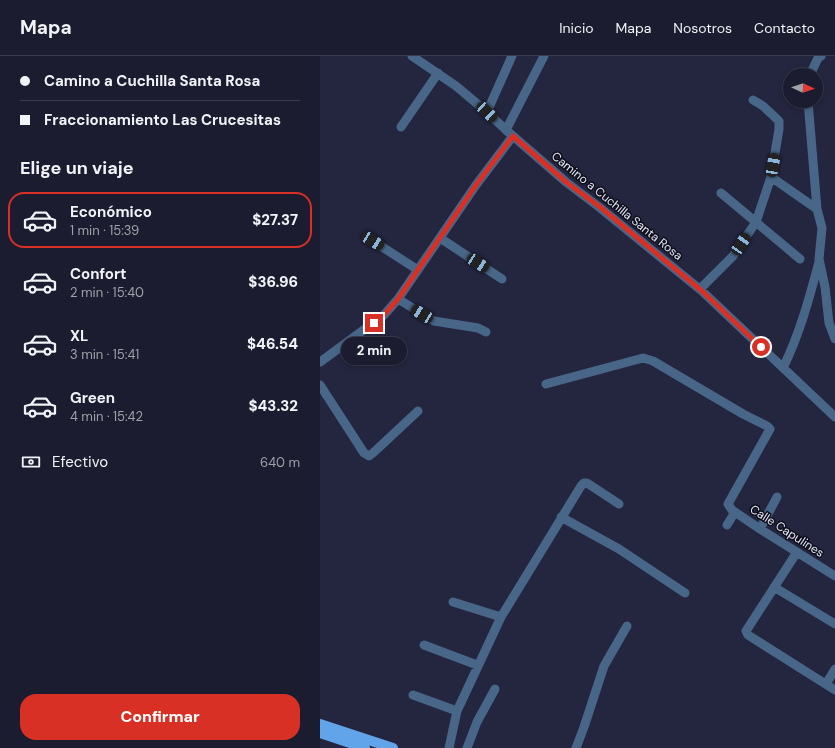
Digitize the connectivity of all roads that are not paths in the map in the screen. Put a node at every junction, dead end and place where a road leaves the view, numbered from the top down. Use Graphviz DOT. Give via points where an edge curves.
graph roads {
  1 [pos="412,56"];
  2 [pos="512,56"];
  3 [pos="544,56"];
  4 [pos="816,57"];
  5 [pos="812,68"];
  6 [pos="438,73"];
  7 [pos="753,100"];
  8 [pos="809,108"];
  9 [pos="487,112"];
  10 [pos="401,127"];
  11 [pos="509,133"];
  12 [pos="771,177"];
  13 [pos="721,193"];
  14 [pos="817,209"];
  15 [pos="756,222"];
  16 [pos="440,238"];
  17 [pos="373,241"];
  18 [pos="800,259"];
  19 [pos="819,259"];
  20 [pos="418,270"];
  21 [pos="502,280"];
  22 [pos="700,289"];
  23 [pos="398,299"];
  24 [pos="486,332"];
  25 [pos="835,339"];
  26 [pos="320,362"];
  27 [pos="783,368"];
  28 [pos="546,384"];
  29 [pos="320,385"];
  30 [pos="418,412"];
  31 [pos="835,418"];
  32 [pos="777,497"];
  33 [pos="619,504"];
  34 [pos="735,512"];
  35 [pos="561,517"];
  36 [pos="727,525"];
  37 [pos="760,529"];
  38 [pos="796,552"];
  39 [pos="835,576"];
  40 [pos="774,587"];
  41 [pos="685,593"];
  42 [pos="453,602"];
  43 [pos="501,617"];
  44 [pos="835,624"];
  45 [pos="627,626"];
  46 [pos="424,645"];
  47 [pos="478,665"];
  48 [pos="835,669"];
  49 [pos="826,684"];
  50 [pos="495,688"];
  51 [pos="835,690"];
  52 [pos="413,695"];
  53 [pos="457,711"];
  54 [pos="320,724"];
  55 [pos="320,733"];
  56 [pos="354,740"];
  57 [pos="365,748"];
  58 [pos="393,748"];
  59 [pos="449,748"];
  60 [pos="467,748"];
  61 [pos="576,748"];
  1 -- 6 [label="street, Camino a Cuchilla Santa Rosa"];
  2 -- 9 [label="street"];
  3 -- 11 [label="street"];
  4 -- 5 [label="street"];
  6 -- 9 [label="street, Camino a Cuchilla Santa Rosa"];
  6 -- 10 [label="street"];
  7 -- 12 [label="street" via="776,117 780,124"];
  8 -- 14 [label="street"];
  9 -- 11 [label="street, Camino a Cuchilla Santa Rosa"];
  11 -- 16 [label="street"];
  11 -- 22 [label="street, Camino a Cuchilla Santa Rosa"];
  12 -- 14 [label="street"];
  12 -- 15 [label="street"];
  13 -- 15 [label="street"];
  14 -- 19 [label="street" via="822,228"];
  15 -- 18 [label="street"];
  15 -- 22 [label="street" via="733,256"];
  16 -- 20 [label="street"];
  16 -- 21 [label="street"];
  17 -- 20 [label="street"];
  19 -- 25 [label="street" via="829,323"];
  19 -- 27 [label="street" via="806,310"];
  20 -- 23 [label="street"];
  22 -- 27 [label="street, Camino a Cuchilla Santa Rosa"];
  23 -- 24 [label="street" via="434,321 478,328"];
  23 -- 26 [label="street" via="384,315"];
  27 -- 31 [label="street, Camino a Cuchilla Santa Rosa"];
  28 -- 34 [label="street, Calle Capulines" via="643,358 653,361 770,429 728,504"];
  29 -- 30 [label="street" via="364,453 369,456"];
  32 -- 37 [label="street"];
  33 -- 35 [label="street" via="584,483"];
  34 -- 36 [label="street"];
  34 -- 37 [label="street, Calle Capulines"];
  35 -- 41 [label="street" via="619,550"];
  35 -- 43 [label="street"];
  37 -- 38 [label="street, Calle Capulines"];
  38 -- 39 [label="street, Calle Capulines"];
  38 -- 40 [label="street"];
  40 -- 44 [label="street"];
  40 -- 49 [label="street" via="746,631 748,635"];
  42 -- 43 [label="street"];
  43 -- 47 [label="street"];
  45 -- 61 [label="street" via="604,666"];
  46 -- 47 [label="street"];
  47 -- 53 [label="street"];
  48 -- 49 [label="street"];
  49 -- 51 [label="street"];
  50 -- 60 [label="street"];
  52 -- 53 [label="street"];
  53 -- 59 [label="street"];
  54 -- 56 [label="main road"];
  55 -- 56 [label="main road"];
  56 -- 57 [label="main road"];
  56 -- 58 [label="main road"];
}
